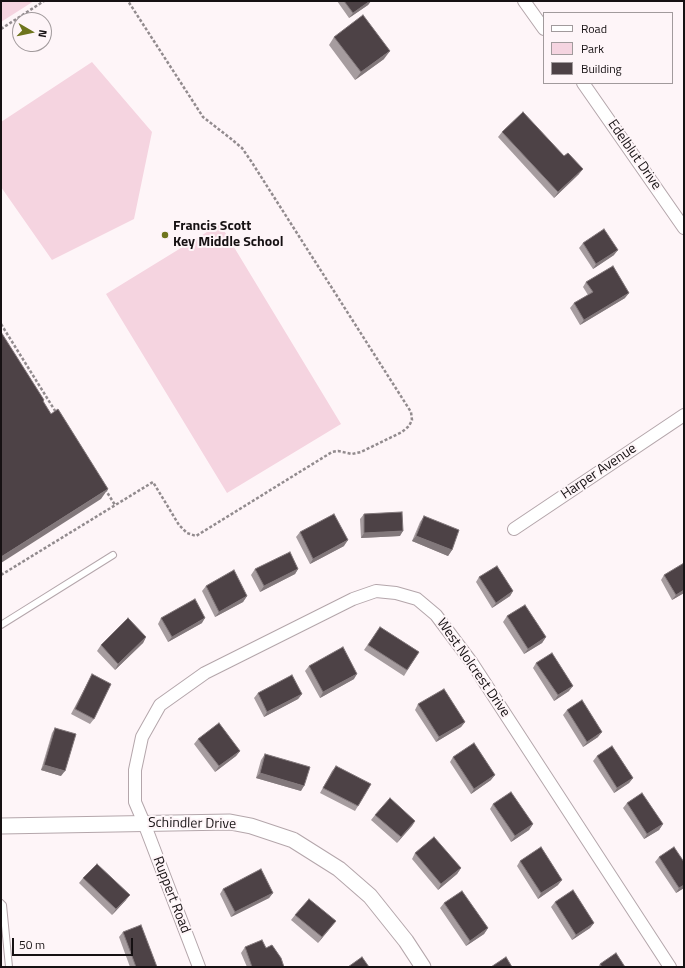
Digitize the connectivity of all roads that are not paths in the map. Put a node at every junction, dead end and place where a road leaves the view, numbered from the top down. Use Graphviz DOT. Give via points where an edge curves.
graph roads {
  1 [pos="524,1"];
  2 [pos="543,28"];
  3 [pos="584,84"];
  4 [pos="684,228"];
  5 [pos="684,415"];
  6 [pos="514,529"];
  7 [pos="113,555"];
  8 [pos="1,625"];
  9 [pos="144,823"];
  10 [pos="1,826"];
  11 [pos="1,903"];
  12 [pos="9,967"];
  13 [pos="199,967"];
  14 [pos="423,967"];
  15 [pos="670,967"];
  1 -- 2 [label="street"];
  3 -- 4 [label="street, Edelblut Drive"];
  5 -- 6 [label="street, Harper Avenue"];
  7 -- 8 [label="lane"];
  9 -- 10 [label="street, Schindler Drive"];
  9 -- 13 [label="street, Ruppert Road"];
  9 -- 14 [label="street, Schindler Drive" via="230,822 252,826 293,840 339,869 370,896"];
  9 -- 15 [label="street, West Nolcrest Drive" via="135,802 134,770 142,737 160,705 205,673 353,599 376,591 396,593 417,599 436,615 472,663"];
  11 -- 12 [label="lane"];
}
